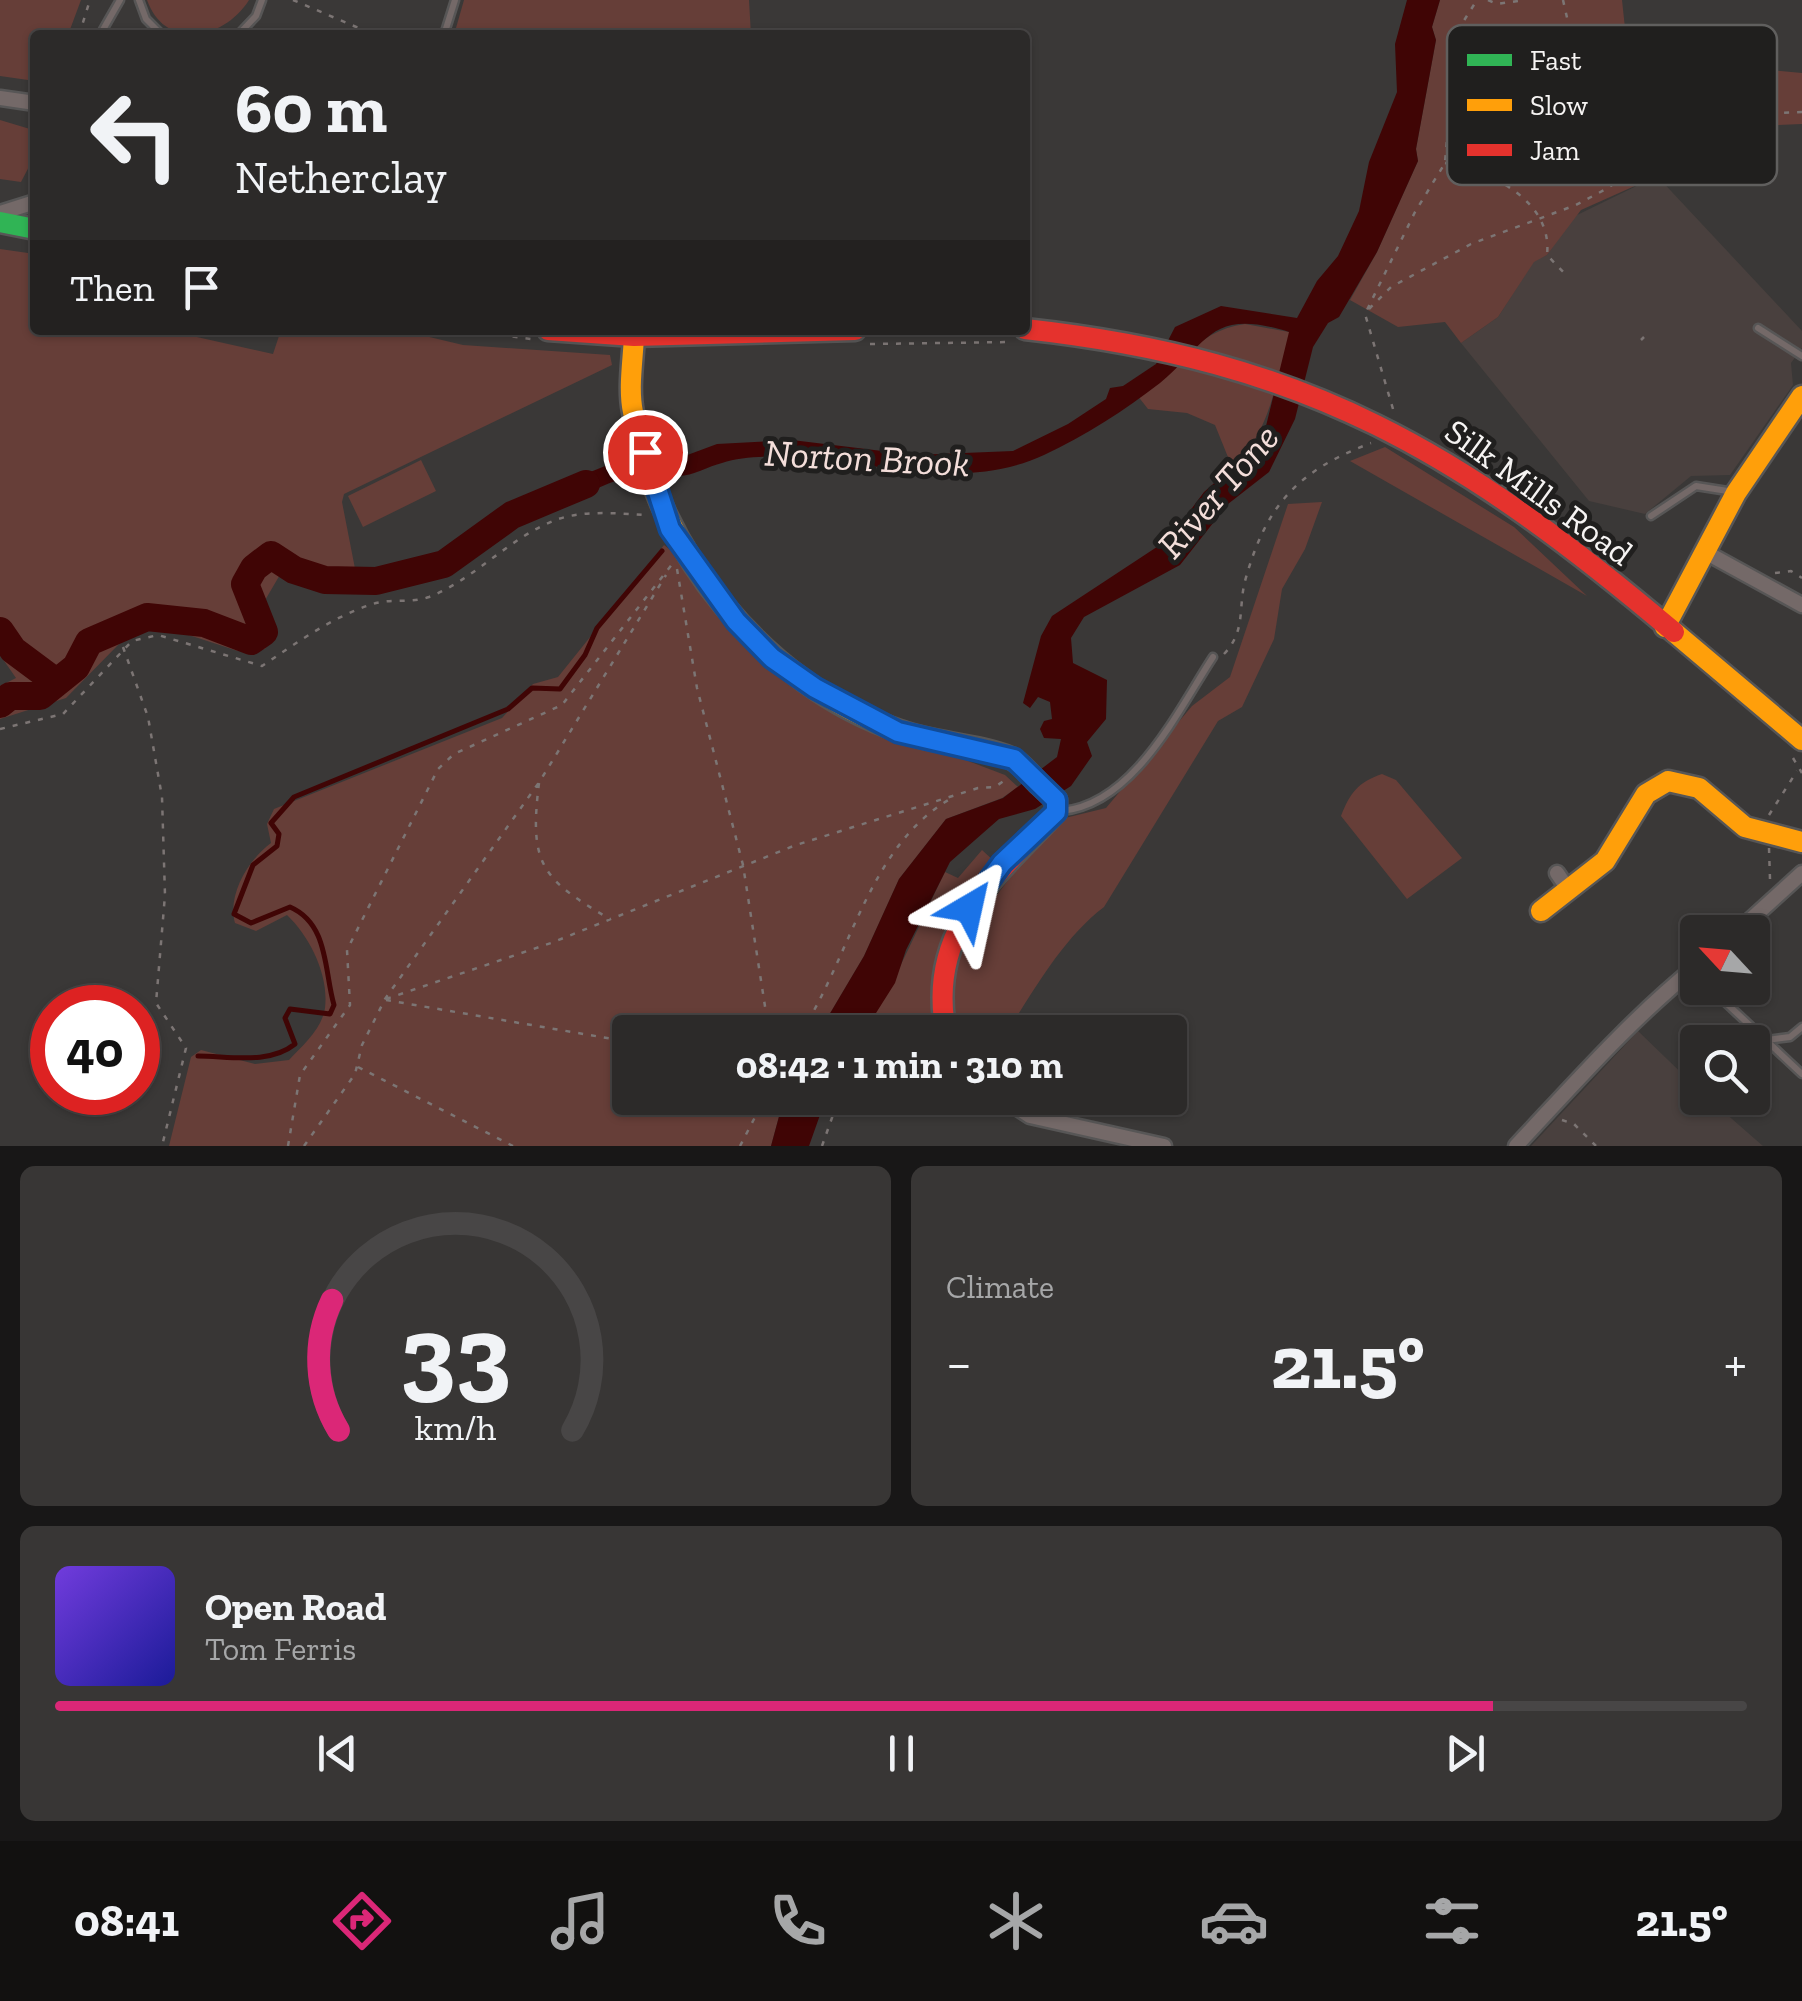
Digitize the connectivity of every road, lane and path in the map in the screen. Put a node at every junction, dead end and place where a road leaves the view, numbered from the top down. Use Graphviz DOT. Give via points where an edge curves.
graph roads {
  1 [pos="90,0"];
  2 [pos="120,0"];
  3 [pos="139,0"];
  4 [pos="262,0"];
  5 [pos="293,0"];
  6 [pos="455,0"];
  7 [pos="1477,0"];
  8 [pos="1488,0"];
  9 [pos="1525,0"];
  10 [pos="1563,0"];
  11 [pos="1461,25"];
  12 [pos="1569,25"];
  13 [pos="81,30"];
  14 [pos="103,30"];
  15 [pos="157,30"];
  16 [pos="243,30"];
  17 [pos="362,30"];
  18 [pos="446,30"];
  19 [pos="0,98"];
  20 [pos="30,101"];
  21 [pos="1802,112"];
  22 [pos="1777,113"];
  23 [pos="1447,139"];
  24 [pos="1445,163"];
  25 [pos="1503,185"];
  26 [pos="1605,185"];
  27 [pos="1612,185"];
  28 [pos="1606,189"];
  29 [pos="30,203"];
  30 [pos="0,212"];
  31 [pos="1542,218"];
  32 [pos="0,222"];
  33 [pos="30,228"];
  34 [pos="1568,276"];
  35 [pos="1365,314"];
  36 [pos="1758,328"];
  37 [pos="620,335"];
  38 [pos="634,336"];
  39 [pos="1025,336"];
  40 [pos="859,337"];
  41 [pos="1802,356"];
  42 [pos="1802,396"];
  43 [pos="1386,428"];
  44 [pos="1736,492"];
  45 [pos="661,511"];
  46 [pos="1650,516"];
  47 [pos="1707,554"];
  48 [pos="674,562"];
  49 [pos="1774,573"];
  50 [pos="1802,578"];
  51 [pos="1802,604"];
  52 [pos="1665,627"];
  53 [pos="122,646"];
  54 [pos="1213,656"];
  55 [pos="0,729"];
  56 [pos="1802,740"];
  57 [pos="1026,770"];
  58 [pos="540,781"];
  59 [pos="960,794"];
  60 [pos="1056,806"];
  61 [pos="1802,842"];
  62 [pos="743,865"];
  63 [pos="1802,872"];
  64 [pos="1541,911"];
  65 [pos="1755,915"];
  66 [pos="611,919"];
  67 [pos="1680,982"];
  68 [pos="385,999"];
  69 [pos="1728,1005"];
  70 [pos="767,1015"];
  71 [pos="810,1015"];
  72 [pos="943,1015"];
  73 [pos="1749,1025"];
  74 [pos="1802,1026"];
  75 [pos="612,1039"];
  76 [pos="1770,1039"];
  77 [pos="1770,1045"];
  78 [pos="356,1067"];
  79 [pos="1802,1074"];
  80 [pos="756,1115"];
  81 [pos="833,1115"];
  82 [pos="1028,1115"];
  83 [pos="1541,1119"];
  84 [pos="162,1146"];
  85 [pos="288,1146"];
  86 [pos="304,1146"];
  87 [pos="513,1146"];
  88 [pos="740,1146"];
  89 [pos="822,1146"];
  90 [pos="1164,1146"];
  91 [pos="1516,1146"];
  92 [pos="1596,1146"];
  1 -- 13 [label="path"];
  2 -- 14 [label="lane"];
  3 -- 15 [label="lane"];
  4 -- 16 [label="lane"];
  5 -- 17 [label="path"];
  6 -- 18 [label="lane"];
  7 -- 11 [label="path"];
  8 -- 9 [label="path"];
  10 -- 12 [label="path"];
  19 -- 20 [label="street"];
  21 -- 22 [label="path"];
  23 -- 24 [label="path"];
  24 -- 35 [label="path"];
  25 -- 31 [label="path"];
  26 -- 28 [label="path"];
  27 -- 28 [label="path"];
  28 -- 31 [label="path"];
  29 -- 30 [label="street"];
  31 -- 34 [label="path" via="1547,255"];
  31 -- 35 [label="path" via="1471,244 1391,287"];
  32 -- 33 [label="street"];
  35 -- 43 [label="path" via="1394,404"];
  36 -- 41 [label="lane"];
  37 -- 38 [label="street"];
  38 -- 40 [label="street"];
  38 -- 45 [label="street" via="632,410"];
  39 -- 40 [label="path"];
  39 -- 43 [label="street, Silk Mills Road" via="1135,343 1203,358"];
  42 -- 44 [label="street"];
  43 -- 52 [label="street, Silk Mills Road" via="1500,494"];
  43 -- 54 [label="path" via="1379,440 1298,478 1271,514 1244,585 1236,641 1223,656"];
  44 -- 46 [label="lane" via="1696,486"];
  44 -- 47 [label="street"];
  45 -- 53 [label="path" via="555,520 426,598 380,602 338,617 262,666 158,636"];
  45 -- 57 [label="street" via="736,621 772,658 898,732 997,753"];
  47 -- 51 [label="street"];
  47 -- 52 [label="street"];
  48 -- 58 [label="path"];
  48 -- 62 [label="path" via="697,688"];
  48 -- 85 [label="path" via="562,705 454,754 438,768 347,950 350,1005 300,1075"];
  49 -- 50 [label="path"];
  52 -- 56 [label="street, Silk Mills Road"];
  53 -- 55 [label="path" via="64,714"];
  53 -- 84 [label="path" via="148,716 162,797 165,895 156,1003 186,1048"];
  54 -- 60 [label="lane" via="1118,787 1096,804"];
  57 -- 59 [label="path" via="994,788"];
  57 -- 60 [label="street"];
  58 -- 66 [label="path" via="539,855 558,888"];
  58 -- 68 [label="path"];
  59 -- 62 [label="path"];
  59 -- 71 [label="path" via="923,818 886,869"];
  60 -- 72 [label="street" via="969,908 938,982"];
  61 -- 64 [label="street" via="1786,833 1752,831 1698,788 1672,781 1636,805 1614,852 1562,881"];
  62 -- 66 [label="path"];
  62 -- 70 [label="path"];
  63 -- 65 [label="street"];
  66 -- 68 [label="path"];
  67 -- 83 [label="street" via="1641,1013"];
  68 -- 75 [label="path"];
  68 -- 78 [label="path"];
  69 -- 73 [label="lane"];
  74 -- 76 [label="lane" via="1790,1037"];
  77 -- 79 [label="lane"];
  78 -- 86 [label="path"];
  78 -- 87 [label="path"];
  80 -- 88 [label="path"];
  81 -- 89 [label="path"];
  82 -- 90 [label="street"];
  83 -- 91 [label="street"];
  83 -- 92 [label="path" via="1574,1124"];
}
